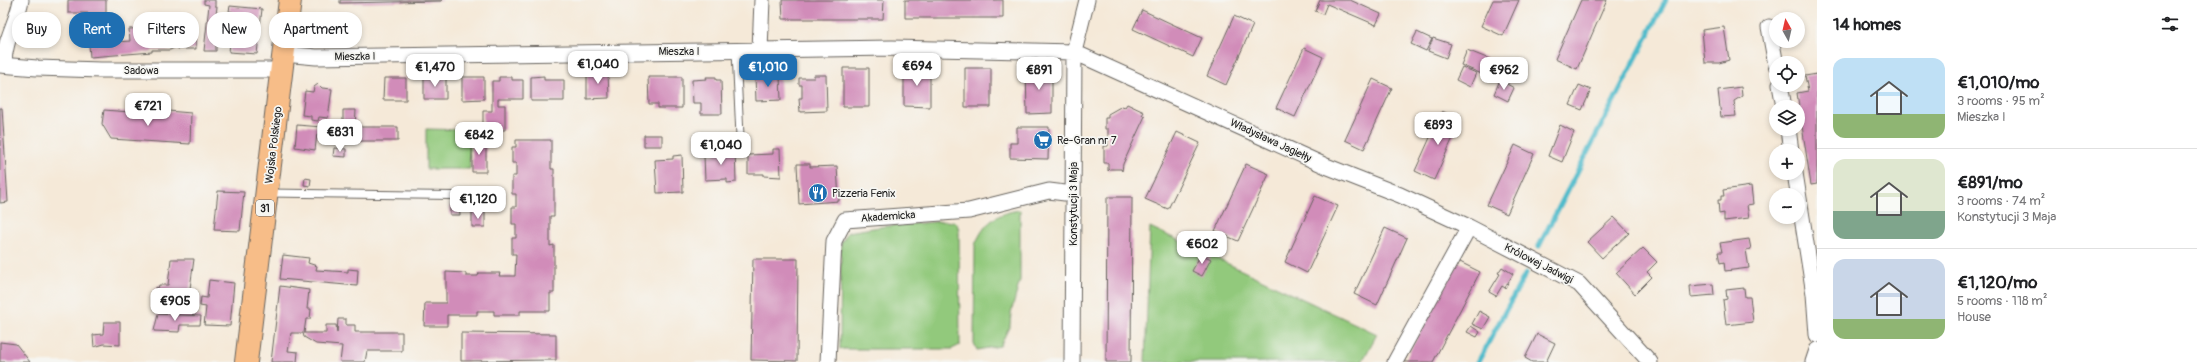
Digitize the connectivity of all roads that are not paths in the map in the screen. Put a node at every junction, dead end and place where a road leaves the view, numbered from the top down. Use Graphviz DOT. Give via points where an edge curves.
graph roads {
  1 [pos="21,0"];
  2 [pos="290,0"];
  3 [pos="762,0"];
  4 [pos="1087,0"];
  5 [pos="736,50"];
  6 [pos="760,50"];
  7 [pos="1074,52"];
  8 [pos="283,62"];
  9 [pos="2,64"];
  10 [pos="740,136"];
  11 [pos="1796,180"];
  12 [pos="267,193"];
  13 [pos="1074,194"];
  14 [pos="489,196"];
  15 [pos="1469,227"];
  16 [pos="1817,335"];
  17 [pos="1817,350"];
  18 [pos="246,362"];
  19 [pos="828,362"];
  20 [pos="1072,362"];
  21 [pos="1395,362"];
  22 [pos="1650,362"];
  23 [pos="1813,362"];
  1 -- 9 [label="street" via="4,49"];
  2 -- 8 [label="main road, Wojska Polskiego / 31"];
  3 -- 6 [label="street"];
  4 -- 7 [label="street, Konstytucji 3 Maja"];
  5 -- 6 [label="street, Mieszka I"];
  5 -- 8 [label="street, Mieszka I" via="316,56"];
  5 -- 10 [label="lane"];
  6 -- 7 [label="street, Mieszka I" via="892,48"];
  7 -- 13 [label="street, Konstytucji 3 Maja"];
  7 -- 15 [label="street, Władysława Jagiełły" via="1326,166 1400,195"];
  8 -- 9 [label="street, Sadowa" via="101,70"];
  8 -- 12 [label="main road, Wojska Polskiego / 31"];
  11 -- 16 [label="street" via="1814,294"];
  12 -- 14 [label="lane"];
  12 -- 18 [label="main road, Wojska Polskiego / 31"];
  13 -- 19 [label="street, Akademicka" via="1049,191 968,210 845,220 834,241"];
  13 -- 20 [label="street, Konstytucji 3 Maja"];
  15 -- 21 [label="street"];
  15 -- 22 [label="street, Królowej Jadwigi" via="1579,284"];
  17 -- 23 [label="street"];
}
